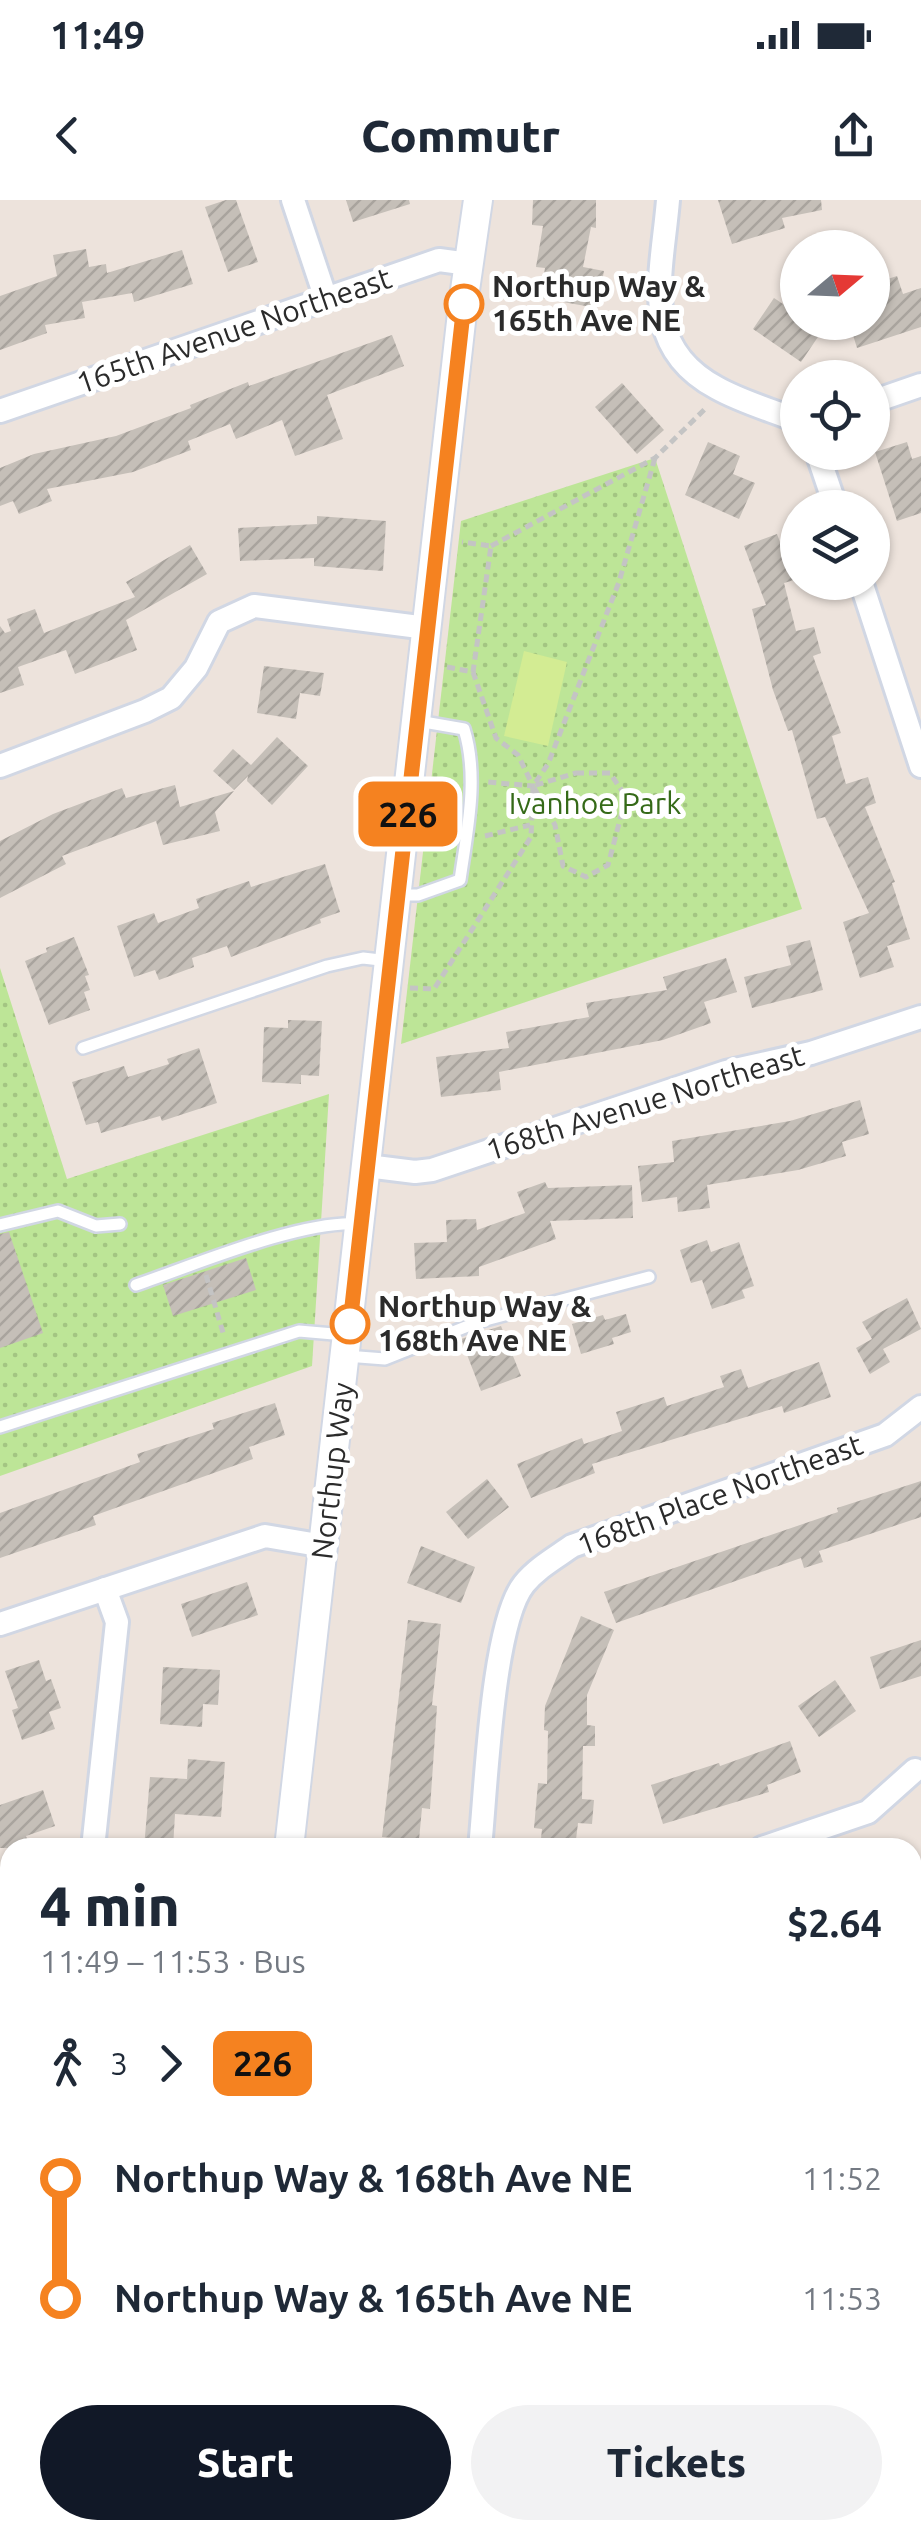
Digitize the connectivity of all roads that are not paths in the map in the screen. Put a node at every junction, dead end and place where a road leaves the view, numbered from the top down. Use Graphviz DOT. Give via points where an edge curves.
graph roads {
  1 [pos="293,200"];
  2 [pos="478,200"];
  3 [pos="668,200"];
  4 [pos="469,264"];
  5 [pos="326,299"];
  6 [pos="921,385"];
  7 [pos="890,396"];
  8 [pos="0,411"];
  9 [pos="780,414"];
  10 [pos="869,600"];
  11 [pos="428,628"];
  12 [pos="912,704"];
  13 [pos="418,721"];
  14 [pos="0,766"];
  15 [pos="921,766"];
  16 [pos="399,895"];
  17 [pos="390,962"];
  18 [pos="921,1017"];
  19 [pos="83,1048"];
  20 [pos="367,1166"];
  21 [pos="120,1224"];
  22 [pos="359,1224"];
  23 [pos="0,1225"];
  24 [pos="649,1277"];
  25 [pos="136,1285"];
  26 [pos="347,1346"];
  27 [pos="921,1407"];
  28 [pos="0,1427"];
  29 [pos="324,1546"];
  30 [pos="105,1589"];
  31 [pos="0,1624"];
  32 [pos="916,1770"];
  33 [pos="94,1838"];
  34 [pos="290,1838"];
  35 [pos="481,1838"];
  36 [pos="791,1838"];
  1 -- 5 [label="street"];
  2 -- 4 [label="street, Northup Way"];
  3 -- 9 [label="street" via="659,304 664,334 686,366 717,388"];
  4 -- 5 [label="street, 165th Avenue Northeast" via="439,260"];
  4 -- 11 [label="street, Northup Way"];
  5 -- 8 [label="street, 165th Avenue Northeast"];
  6 -- 7 [label="street"];
  10 -- 12 [label="street"];
  11 -- 13 [label="street, Northup Way"];
  11 -- 14 [label="street" via="254,606 219,622 196,668 171,698"];
  12 -- 15 [label="street"];
  13 -- 16 [label="street, Northup Way"];
  13 -- 16 [label="lane" via="464,729 473,757 465,841 460,880"];
  16 -- 17 [label="street, Northup Way"];
  17 -- 19 [label="lane" via="363,958 328,966"];
  17 -- 20 [label="street, Northup Way"];
  18 -- 20 [label="street, 168th Avenue Northeast" via="726,1072 432,1170"];
  20 -- 22 [label="street, Northup Way"];
  21 -- 23 [label="lane" via="96,1226 58,1212"];
  22 -- 25 [label="lane" via="338,1222"];
  22 -- 26 [label="street, Northup Way"];
  24 -- 26 [label="lane" via="478,1322 385,1359"];
  26 -- 28 [label="lane" via="299,1331"];
  26 -- 29 [label="street, Northup Way"];
  27 -- 35 [label="street, 168th Place Northeast" via="885,1435 850,1450 572,1546 539,1569 522,1587 504,1632"];
  29 -- 30 [label="street" via="265,1536"];
  29 -- 34 [label="street, Northup Way"];
  30 -- 31 [label="street"];
  30 -- 33 [label="street" via="118,1622"];
  32 -- 36 [label="street" via="868,1812"];
}
